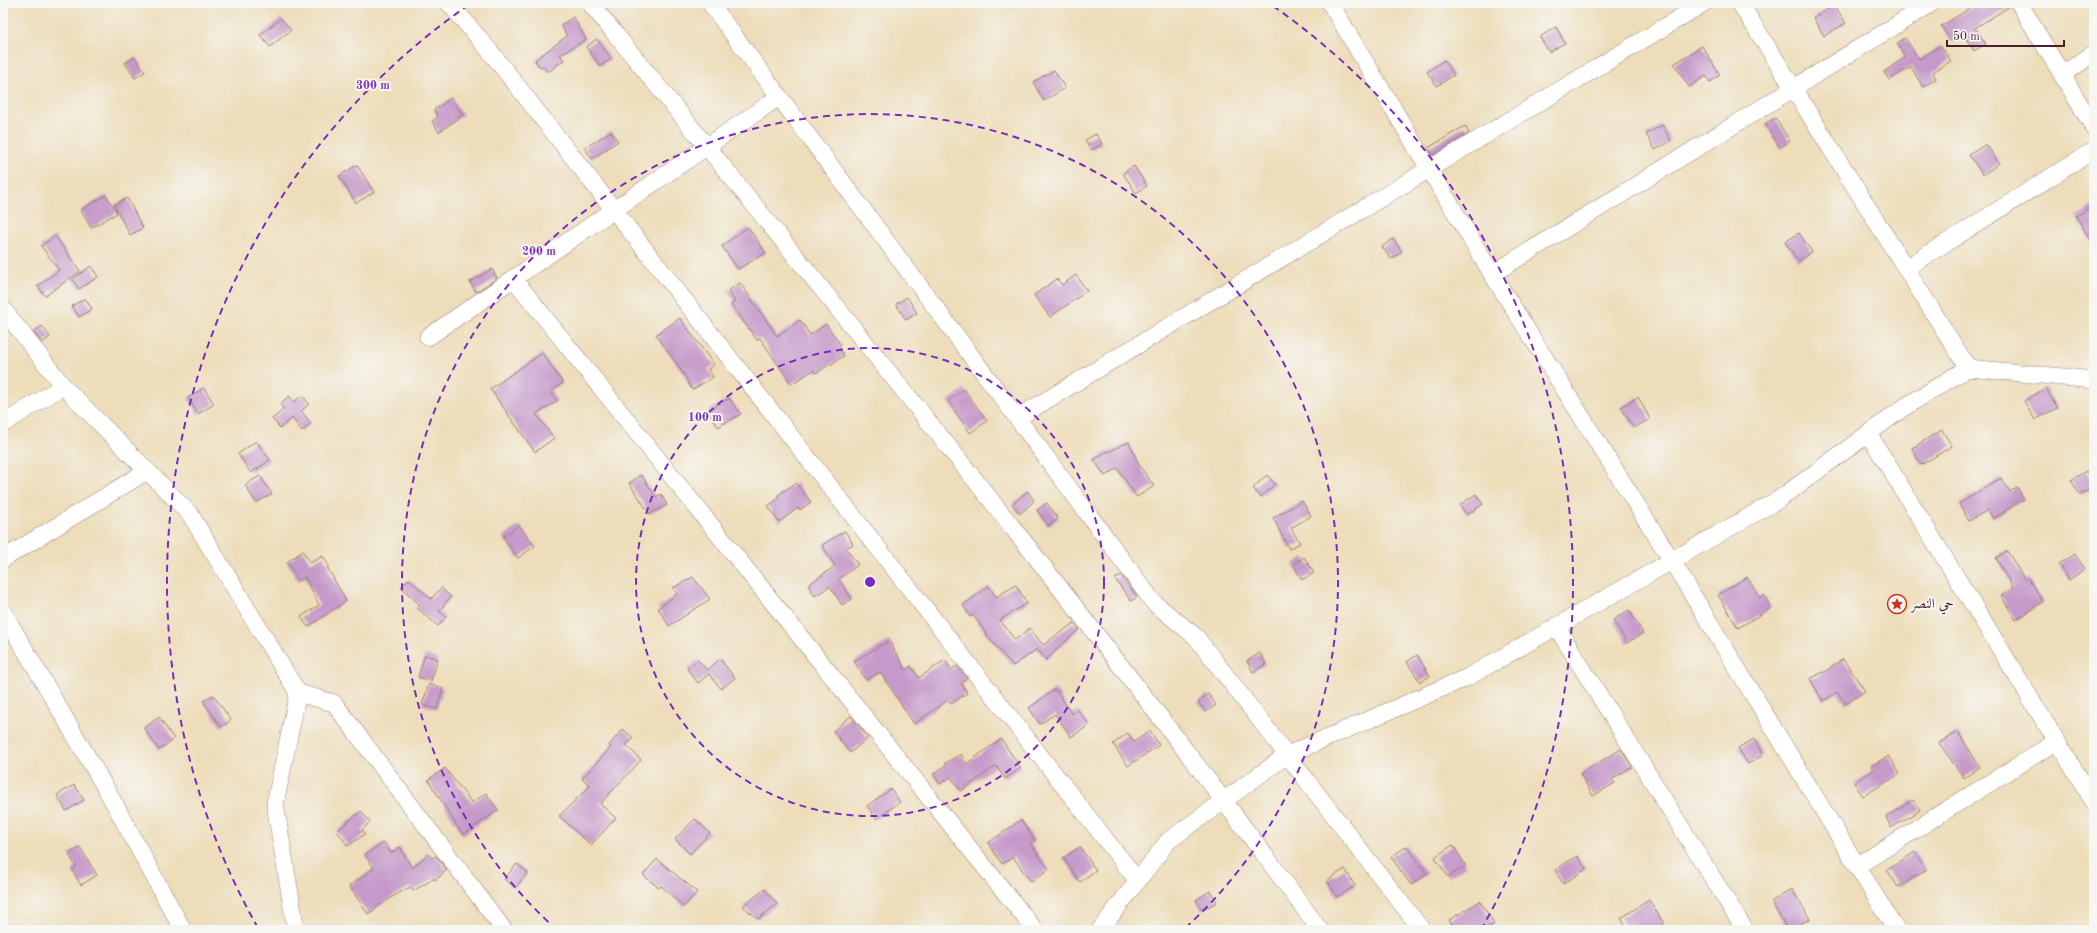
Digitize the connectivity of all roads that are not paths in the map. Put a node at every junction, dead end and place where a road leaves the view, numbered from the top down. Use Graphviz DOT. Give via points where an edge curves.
graph roads {
  1 [pos="449,3"];
  2 [pos="590,3"];
  3 [pos="710,3"];
  4 [pos="1330,3"];
  5 [pos="1704,3"];
  6 [pos="1740,3"];
  7 [pos="1932,3"];
  8 [pos="2019,3"];
  9 [pos="2094,53"];
  10 [pos="2062,74"];
  11 [pos="1793,88"];
  12 [pos="779,97"];
  13 [pos="2094,128"];
  14 [pos="706,146"];
  15 [pos="2094,150"];
  16 [pos="1429,169"];
  17 [pos="614,210"];
  18 [pos="1906,268"];
  19 [pos="1492,274"];
  20 [pos="513,278"];
  21 [pos="3,309"];
  22 [pos="428,337"];
  23 [pos="1968,368"];
  24 [pos="2094,380"];
  25 [pos="63,386"];
  26 [pos="1017,418"];
  27 [pos="3,424"];
  28 [pos="1868,433"];
  29 [pos="148,472"];
  30 [pos="3,559"];
  31 [pos="1672,561"];
  32 [pos="3,612"];
  33 [pos="1556,626"];
  34 [pos="298,693"];
  35 [pos="2057,741"];
  36 [pos="1287,755"];
  37 [pos="1225,801"];
  38 [pos="2094,802"];
  39 [pos="1857,866"];
  40 [pos="1138,881"];
  41 [pos="183,930"];
  42 [pos="296,930"];
  43 [pos="504,930"];
  44 [pos="1035,930"];
  45 [pos="1100,930"];
  46 [pos="1320,930"];
  47 [pos="1422,930"];
  48 [pos="1745,930"];
  49 [pos="1896,930"];
  1 -- 17 [label="street"];
  2 -- 14 [label="street"];
  3 -- 12 [label="street"];
  4 -- 16 [label="street"];
  5 -- 16 [label="street"];
  6 -- 11 [label="street"];
  7 -- 11 [label="street"];
  8 -- 10 [label="street"];
  9 -- 10 [label="street"];
  10 -- 13 [label="street"];
  11 -- 18 [label="street"];
  11 -- 19 [label="street"];
  12 -- 14 [label="street"];
  12 -- 26 [label="street"];
  14 -- 17 [label="street"];
  14 -- 37 [label="street" via="894,378"];
  15 -- 18 [label="street"];
  16 -- 19 [label="street"];
  16 -- 26 [label="street"];
  17 -- 20 [label="street"];
  17 -- 40 [label="street"];
  18 -- 23 [label="street"];
  19 -- 31 [label="street"];
  20 -- 22 [label="street"];
  20 -- 44 [label="street"];
  21 -- 25 [label="street"];
  23 -- 24 [label="street"];
  23 -- 28 [label="street"];
  25 -- 27 [label="street"];
  25 -- 29 [label="street"];
  26 -- 36 [label="street" via="1154,603 1196,637"];
  28 -- 31 [label="street" via="1778,500"];
  28 -- 35 [label="street"];
  29 -- 30 [label="street"];
  29 -- 34 [label="street" via="190,514"];
  31 -- 33 [label="street"];
  31 -- 39 [label="street"];
  32 -- 41 [label="street" via="109,794"];
  33 -- 36 [label="street" via="1468,677"];
  33 -- 48 [label="street"];
  34 -- 42 [label="street" via="275,804"];
  34 -- 43 [label="street" via="334,703"];
  35 -- 38 [label="street"];
  35 -- 39 [label="street"];
  36 -- 37 [label="street"];
  36 -- 47 [label="street"];
  37 -- 40 [label="street" via="1168,841"];
  37 -- 46 [label="street"];
  39 -- 49 [label="street"];
  40 -- 45 [label="street"];
}
